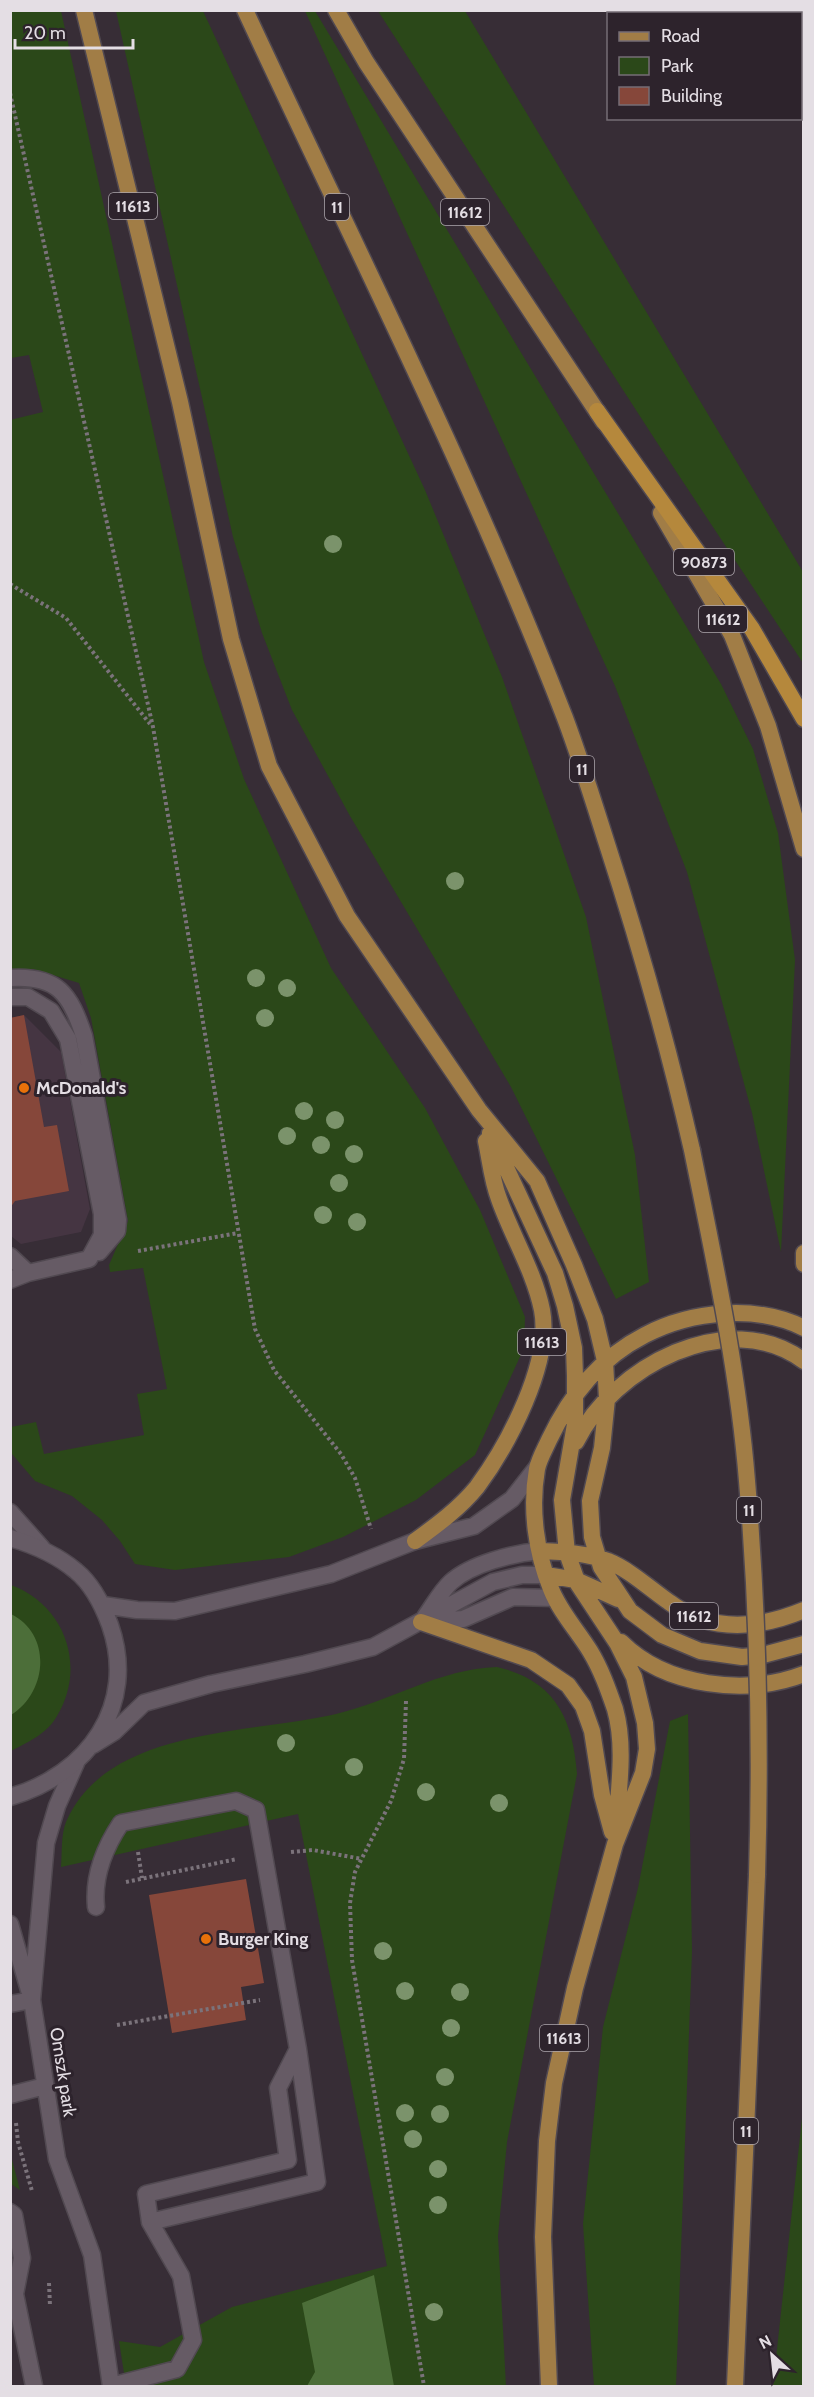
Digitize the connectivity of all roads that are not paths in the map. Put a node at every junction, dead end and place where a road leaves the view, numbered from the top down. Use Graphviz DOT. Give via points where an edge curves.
graph roads {
  1 [pos="84,10"];
  2 [pos="245,10"];
  3 [pos="336,10"];
  4 [pos="597,411"];
  5 [pos="804,719"];
  6 [pos="804,849"];
  7 [pos="10,978"];
  8 [pos="10,997"];
  9 [pos="479,1110"];
  10 [pos="804,1253"];
  11 [pos="10,1256"];
  12 [pos="88,1259"];
  13 [pos="804,1264"];
  14 [pos="28,1273"];
  15 [pos="10,1280"];
  16 [pos="804,1328"];
  17 [pos="605,1361"];
  18 [pos="804,1361"];
  19 [pos="574,1394"];
  20 [pos="607,1399"];
  21 [pos="569,1459"];
  22 [pos="537,1467"];
  23 [pos="10,1512"];
  24 [pos="10,1538"];
  25 [pos="416,1541"];
  26 [pos="42,1548"];
  27 [pos="540,1551"];
  28 [pos="567,1553"];
  29 [pos="598,1558"];
  30 [pos="546,1575"];
  31 [pos="576,1580"];
  32 [pos="555,1598"];
  33 [pos="624,1604"];
  34 [pos="103,1605"];
  35 [pos="804,1610"];
  36 [pos="421,1622"];
  37 [pos="606,1627"];
  38 [pos="804,1644"];
  39 [pos="804,1674"];
  40 [pos="93,1745"];
  41 [pos="76,1763"];
  42 [pos="10,1797"];
  43 [pos="615,1844"];
  44 [pos="96,1907"];
  45 [pos="10,1924"];
  46 [pos="32,2000"];
  47 [pos="10,2004"];
  48 [pos="298,2049"];
  49 [pos="45,2086"];
  50 [pos="10,2095"];
  51 [pos="10,2211"];
  52 [pos="150,2222"];
  53 [pos="34,2386"];
  54 [pos="111,2386"];
  55 [pos="549,2386"];
  56 [pos="735,2386"];
  1 -- 9 [label="main road, 11613" via="180,402 231,639 269,765 348,916"];
  2 -- 56 [label="main road, 11, bridge" via="430,404 562,711 637,937 692,1150 733,1368 747,1481 759,1791"];
  3 -- 4 [label="main road, 11612" via="366,62"];
  4 -- 5 [label="highway, 90873" via="752,629"];
  4 -- 6 [label="main road, 11612" via="732,635 768,726"];
  7 -- 12 [label="street" via="47,980 62,991 75,1010 84,1036 118,1220 117,1231 106,1246"];
  8 -- 12 [label="street" via="28,997 51,1011 68,1039 102,1214 102,1235"];
  9 -- 17 [label="main road, 11613" via="537,1181 586,1293"];
  9 -- 19 [label="main road, 11613" via="555,1273 574,1348"];
  9 -- 25 [label="main road, 11613" via="498,1197 542,1309 541,1350 508,1439 477,1487"];
  10 -- 13 [label="main road"];
  11 -- 14 [label="street"];
  12 -- 14 [label="street"];
  14 -- 15 [label="street"];
  16 -- 17 [label="main road" via="756,1314 708,1315 652,1331"];
  17 -- 19 [label="main road"];
  17 -- 20 [label="main road, 11612"];
  18 -- 20 [label="main road" via="773,1346 743,1341 691,1346 650,1364 624,1381"];
  19 -- 21 [label="main road" via="575,1424"];
  19 -- 22 [label="main road"];
  20 -- 21 [label="main road" via="583,1427"];
  20 -- 29 [label="main road, 11612" via="602,1448 590,1501 592,1537"];
  21 -- 28 [label="main road" via="562,1508"];
  22 -- 25 [label="street" via="512,1499 494,1514 456,1533"];
  22 -- 27 [label="main road" via="534,1517"];
  23 -- 26 [label="street"];
  24 -- 26 [label="street"];
  25 -- 34 [label="street" via="330,1574 175,1611"];
  26 -- 34 [label="street" via="77,1571"];
  27 -- 28 [label="main road, 11612"];
  27 -- 30 [label="main road"];
  27 -- 36 [label="street" via="504,1557 450,1582"];
  28 -- 29 [label="main road, 11612"];
  28 -- 31 [label="main road"];
  29 -- 33 [label="main road, 11612"];
  29 -- 35 [label="main road, 11612" via="627,1571 683,1611 716,1624 762,1623"];
  30 -- 31 [label="main road, 11612"];
  30 -- 32 [label="main road"];
  30 -- 36 [label="street" via="522,1575 493,1582"];
  31 -- 33 [label="main road, 11612" via="609,1593"];
  31 -- 37 [label="main road"];
  32 -- 36 [label="street" via="513,1597 463,1619"];
  32 -- 37 [label="main road" via="589,1610"];
  32 -- 43 [label="main road, 11613" via="589,1650 615,1711 621,1754"];
  33 -- 38 [label="main road, 11612" via="647,1625 700,1652 752,1656"];
  34 -- 40 [label="street" via="116,1641 117,1682 109,1715"];
  36 -- 40 [label="street" via="373,1647 144,1703 114,1732"];
  36 -- 43 [label="main road" via="525,1657 568,1685 583,1706 592,1731"];
  37 -- 39 [label="main road" via="656,1667 705,1682 750,1685"];
  37 -- 43 [label="main road, 11613" via="634,1677 647,1749 640,1784"];
  40 -- 41 [label="street"];
  41 -- 42 [label="street" via="56,1779"];
  41 -- 46 [label="street, Omszk park" via="46,1843"];
  43 -- 55 [label="main road, 11613" via="575,1988 554,2083 543,2238"];
  44 -- 48 [label="street" via="94,1888 109,1841 121,1823 236,1801 256,1810"];
  45 -- 46 [label="street"];
  46 -- 47 [label="street"];
  46 -- 49 [label="street, Omszk park"];
  48 -- 52 [label="street" via="278,2088 288,2160 146,2194"];
  48 -- 52 [label="street" via="317,2182"];
  49 -- 50 [label="street"];
  49 -- 54 [label="street, Omszk park" via="57,2159 92,2255"];
  51 -- 53 [label="street" via="22,2258 15,2294"];
  52 -- 54 [label="street" via="181,2276 193,2340 177,2369"];
}
